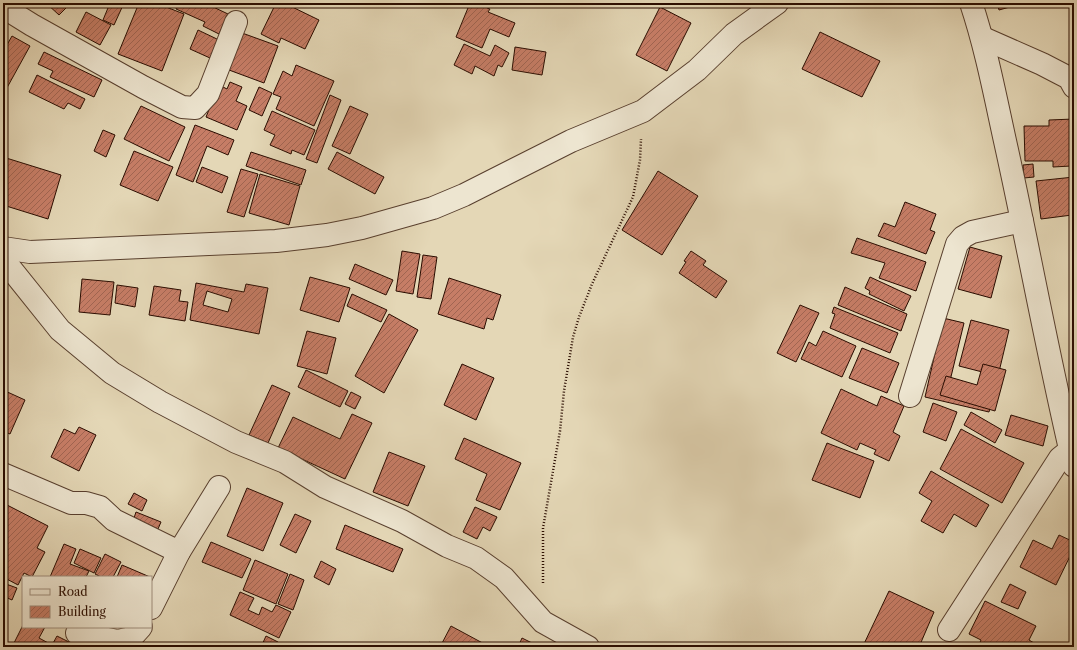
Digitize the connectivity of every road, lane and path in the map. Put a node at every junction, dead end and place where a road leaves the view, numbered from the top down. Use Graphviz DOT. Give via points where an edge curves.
graph roads {
  1 [pos="777,3"];
  2 [pos="971,3"];
  3 [pos="3,7"];
  4 [pos="236,22"];
  5 [pos="983,38"];
  6 [pos="1074,87"];
  7 [pos="643,111"];
  8 [pos="1022,221"];
  9 [pos="3,248"];
  10 [pos="3,259"];
  11 [pos="910,396"];
  12 [pos="1072,458"];
  13 [pos="3,474"];
  14 [pos="219,487"];
  15 [pos="179,552"];
  16 [pos="152,606"];
  17 [pos="544,622"];
  18 [pos="140,628"];
  19 [pos="949,630"];
  20 [pos="77,634"];
  21 [pos="588,647"];
  1 -- 7 [label="street" via="734,34 697,70"];
  2 -- 5 [label="street"];
  3 -- 4 [label="street" via="182,107 195,108 208,94"];
  5 -- 6 [label="street" via="1069,78"];
  5 -- 8 [label="street"];
  7 -- 9 [label="street" via="571,141 464,195 362,228 276,241 30,252"];
  7 -- 17 [label="path" via="640,160 633,197 592,284 573,337 543,528"];
  8 -- 11 [label="street" via="972,232 957,244"];
  8 -- 12 [label="street"];
  10 -- 17 [label="street" via="60,330 112,374 236,442 285,462 325,487 476,558 504,578"];
  12 -- 19 [label="street" via="1060,458"];
  13 -- 15 [label="street" via="71,503 100,506 119,523"];
  14 -- 15 [label="street"];
  15 -- 16 [label="street"];
  17 -- 21 [label="street"];
  18 -- 20 [label="street" via="131,638 118,641"];
}
